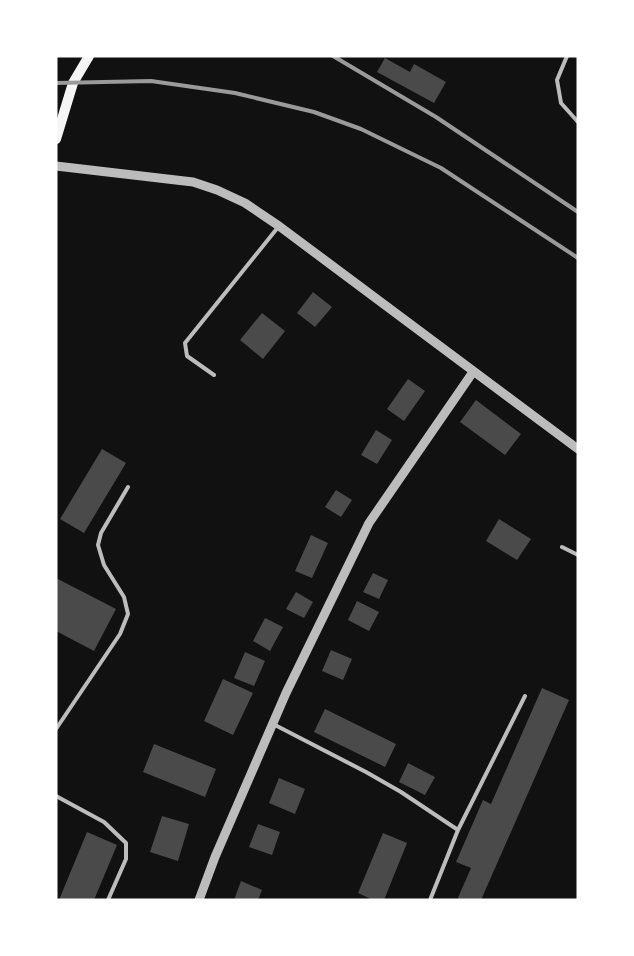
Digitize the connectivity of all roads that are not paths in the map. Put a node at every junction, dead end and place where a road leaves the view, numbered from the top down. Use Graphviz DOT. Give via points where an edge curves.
graph roads {
  1 [pos="89,56"];
  2 [pos="567,56"];
  3 [pos="578,122"];
  4 [pos="56,139"];
  5 [pos="56,166"];
  6 [pos="279,226"];
  7 [pos="473,372"];
  8 [pos="214,375"];
  9 [pos="578,449"];
  10 [pos="128,487"];
  11 [pos="562,547"];
  12 [pos="578,555"];
  13 [pos="524,696"];
  14 [pos="273,724"];
  15 [pos="56,729"];
  16 [pos="56,796"];
  17 [pos="458,830"];
  18 [pos="108,900"];
  19 [pos="199,900"];
  20 [pos="430,900"];
  1 -- 4 [label="main road" via="73,83"];
  2 -- 3 [label="lane" via="557,80 561,103"];
  5 -- 6 [label="street" via="193,182 245,202"];
  6 -- 7 [label="street"];
  6 -- 8 [label="lane" via="185,343 187,356"];
  7 -- 9 [label="street"];
  7 -- 14 [label="street" via="370,523"];
  10 -- 15 [label="lane" via="101,533 98,545 104,565 124,597 128,614 120,634"];
  11 -- 12 [label="lane"];
  13 -- 17 [label="lane"];
  14 -- 17 [label="lane" via="401,792"];
  14 -- 19 [label="street"];
  16 -- 18 [label="lane" via="104,822 126,843 126,859"];
  17 -- 20 [label="lane"];
}
